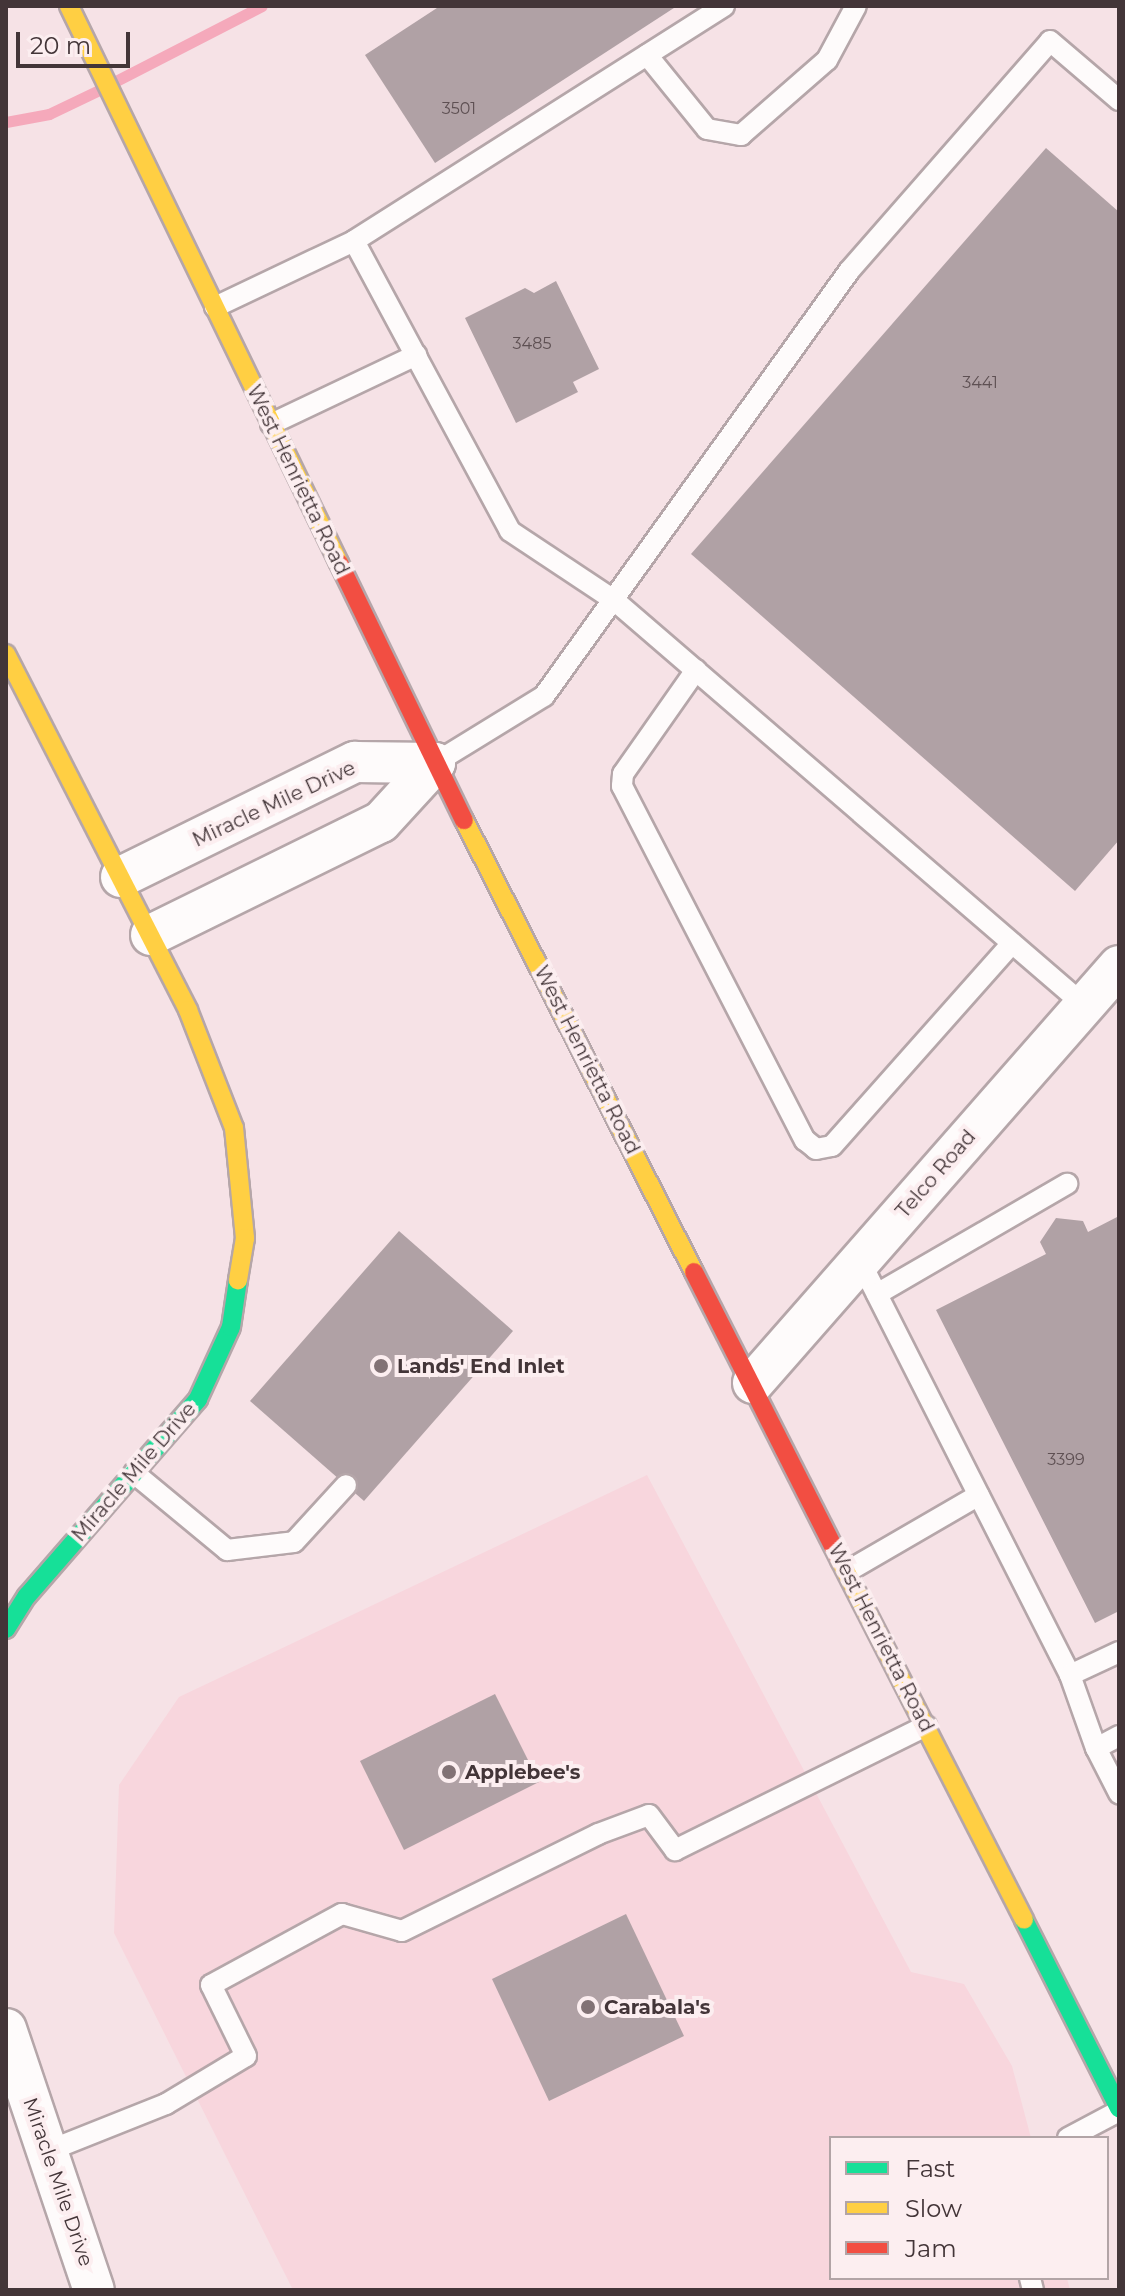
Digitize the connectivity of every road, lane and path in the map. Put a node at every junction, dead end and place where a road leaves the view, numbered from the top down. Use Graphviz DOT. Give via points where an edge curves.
graph roads {
  1 [pos="69,6"];
  2 [pos="724,6"];
  3 [pos="856,6"];
  4 [pos="647,55"];
  5 [pos="1119,100"];
  6 [pos="354,241"];
  7 [pos="215,307"];
  8 [pos="416,355"];
  9 [pos="271,424"];
  10 [pos="614,600"];
  11 [pos="6,654"];
  12 [pos="696,670"];
  13 [pos="435,763"];
  14 [pos="121,877"];
  15 [pos="151,935"];
  16 [pos="1012,943"];
  17 [pos="1119,966"];
  18 [pos="1084,1005"];
  19 [pos="1067,1184"];
  20 [pos="868,1277"];
  21 [pos="753,1383"];
  22 [pos="134,1473"];
  23 [pos="346,1485"];
  24 [pos="979,1495"];
  25 [pos="848,1571"];
  26 [pos="6,1629"];
  27 [pos="1119,1652"];
  28 [pos="1070,1675"];
  29 [pos="926,1726"];
  30 [pos="1119,1736"];
  31 [pos="1096,1748"];
  32 [pos="1119,1793"];
  33 [pos="6,2029"];
  34 [pos="1119,2109"];
  35 [pos="1072,2136"];
  36 [pos="48,2151"];
  37 [pos="94,2290"];
  1 -- 7 [label="main road, West Henrietta Road"];
  2 -- 4 [label="lane"];
  3 -- 4 [label="lane" via="827,60 741,135 707,129"];
  4 -- 6 [label="lane"];
  5 -- 10 [label="lane" via="1050,41 849,271"];
  6 -- 7 [label="lane"];
  6 -- 8 [label="lane"];
  7 -- 9 [label="main road, West Henrietta Road"];
  8 -- 9 [label="lane"];
  8 -- 10 [label="lane" via="510,531"];
  9 -- 13 [label="main road, West Henrietta Road"];
  10 -- 12 [label="lane"];
  10 -- 13 [label="lane" via="544,696"];
  11 -- 14 [label="main road, Miracle Mile Drive"];
  12 -- 16 [label="lane"];
  12 -- 16 [label="lane" via="623,774 622,786 805,1140 816,1149 832,1146"];
  13 -- 14 [label="street, Miracle Mile Drive" via="355,762"];
  13 -- 15 [label="street" via="381,822"];
  13 -- 21 [label="main road, West Henrietta Road"];
  14 -- 15 [label="main road, Miracle Mile Drive"];
  15 -- 22 [label="main road, Miracle Mile Drive" via="188,1010 234,1128 245,1238 231,1327 198,1399"];
  16 -- 18 [label="lane"];
  17 -- 18 [label="street, Telco Road"];
  18 -- 20 [label="street, Telco Road"];
  19 -- 20 [label="lane"];
  20 -- 21 [label="street, Telco Road"];
  20 -- 24 [label="lane"];
  21 -- 25 [label="main road, West Henrietta Road"];
  22 -- 23 [label="lane" via="227,1550 294,1542"];
  22 -- 26 [label="main road, Miracle Mile Drive" via="27,1596"];
  24 -- 25 [label="lane"];
  24 -- 28 [label="lane"];
  25 -- 29 [label="main road, West Henrietta Road"];
  27 -- 28 [label="lane"];
  28 -- 31 [label="lane"];
  29 -- 34 [label="main road, West Henrietta Road"];
  29 -- 36 [label="lane" via="675,1850 649,1815 598,1834 402,1931 342,1914 211,1985 246,2056 166,2104"];
  30 -- 31 [label="lane"];
  31 -- 32 [label="lane"];
  33 -- 36 [label="street, Miracle Mile Drive"];
  34 -- 35 [label="lane"];
  36 -- 37 [label="street, Miracle Mile Drive"];
}
